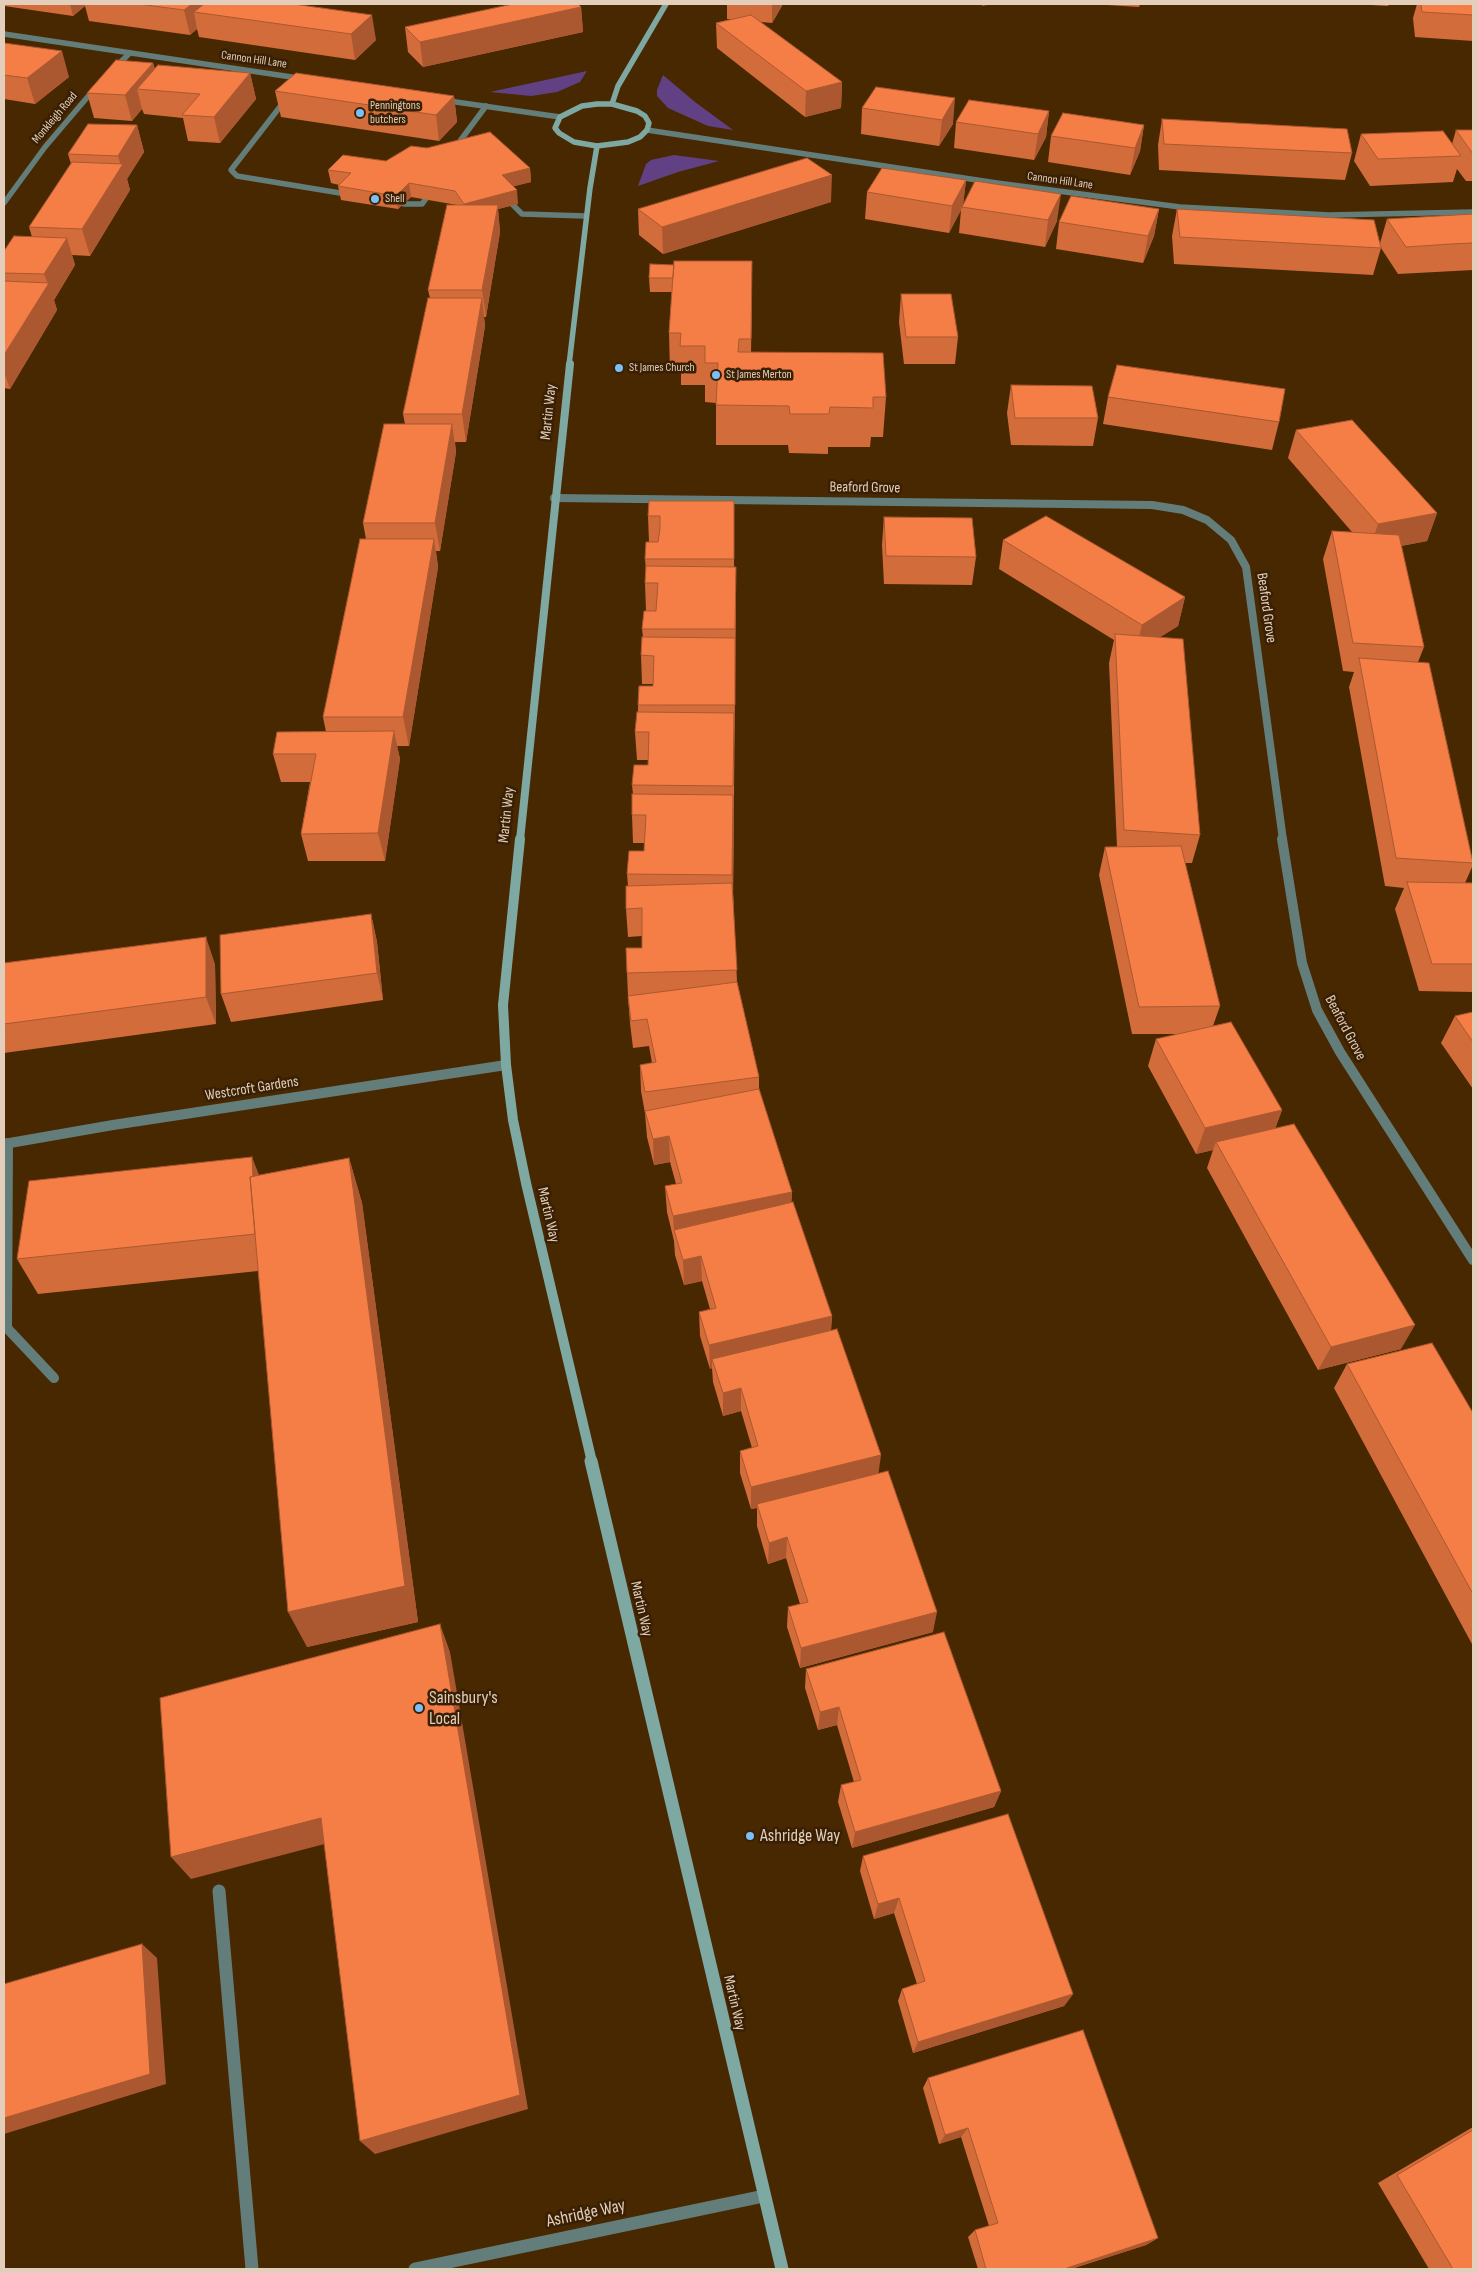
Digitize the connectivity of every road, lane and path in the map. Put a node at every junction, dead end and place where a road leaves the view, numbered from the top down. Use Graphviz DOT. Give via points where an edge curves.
graph roads {
  1 [pos="666,4"];
  2 [pos="4,34"];
  3 [pos="130,53"];
  4 [pos="107,75"];
  5 [pos="301,78"];
  6 [pos="311,80"];
  7 [pos="100,82"];
  8 [pos="296,85"];
  9 [pos="291,92"];
  10 [pos="437,99"];
  11 [pos="612,104"];
  12 [pos="486,106"];
  13 [pos="560,117"];
  14 [pos="647,130"];
  15 [pos="597,146"];
  16 [pos="459,151"];
  17 [pos="466,158"];
  18 [pos="454,159"];
  19 [pos="438,181"];
  20 [pos="346,194"];
  21 [pos="501,194"];
  22 [pos="4,203"];
  23 [pos="404,204"];
  24 [pos="1473,212"];
  25 [pos="586,216"];
  26 [pos="554,498"];
  27 [pos="506,1065"];
  28 [pos="6,1144"];
  29 [pos="1473,1260"];
  30 [pos="54,1378"];
  31 [pos="219,1891"];
  32 [pos="764,2196"];
  33 [pos="252,2269"];
  34 [pos="415,2269"];
  35 [pos="782,2269"];
  1 -- 11 [label="main road" via="618,86"];
  2 -- 3 [label="street, Cannon Hill Lane"];
  3 -- 4 [label="street"];
  3 -- 5 [label="street, Cannon Hill Lane"];
  5 -- 6 [label="street, Cannon Hill Lane"];
  5 -- 8 [label="street"];
  7 -- 22 [label="street, Monkleigh Road" via="56,133"];
  9 -- 20 [label="street" via="231,170 237,176"];
  10 -- 12 [label="street"];
  11 -- 13 [label="main road" via="582,106"];
  11 -- 14 [label="main road" via="645,116 649,123"];
  12 -- 13 [label="street"];
  12 -- 16 [label="street" via="460,141"];
  13 -- 15 [label="main road" via="556,128 564,138"];
  14 -- 15 [label="main road" via="628,142"];
  14 -- 24 [label="street, Cannon Hill Lane" via="1007,185 1180,207 1329,215"];
  15 -- 25 [label="main road, Martin Way"];
  16 -- 17 [label="street"];
  16 -- 18 [label="street"];
  19 -- 23 [label="street" via="422,204"];
  21 -- 25 [label="street" via="522,214"];
  25 -- 26 [label="main road, Martin Way"];
  26 -- 27 [label="main road, Martin Way" via="503,1005"];
  26 -- 29 [label="street, Beaford Grove" via="1152,505 1182,510 1207,520 1231,540 1246,567 1287,874 1302,962 1317,1010 1340,1052"];
  27 -- 28 [label="street, Westcroft Gardens"];
  27 -- 32 [label="main road, Martin Way" via="526,1183"];
  28 -- 30 [label="street" via="6,1328"];
  31 -- 33 [label="street"];
  32 -- 34 [label="street, Ashridge Way"];
  32 -- 35 [label="main road, Martin Way"];
}
